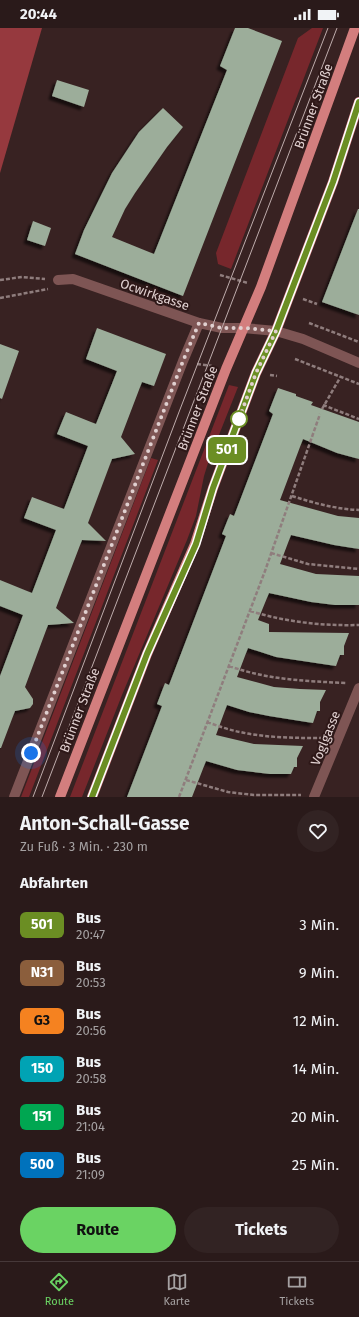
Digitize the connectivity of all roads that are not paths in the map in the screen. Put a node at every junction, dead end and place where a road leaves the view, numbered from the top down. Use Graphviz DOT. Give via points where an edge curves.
graph roads {
  1 [pos="355,28"];
  2 [pos="359,102"];
  3 [pos="58,280"];
  4 [pos="199,323"];
  5 [pos="244,328"];
  6 [pos="276,331"];
  7 [pos="359,363"];
  8 [pos="355,685"];
  9 [pos="315,796"];
  10 [pos="14,797"];
  11 [pos="60,797"];
  12 [pos="92,797"];
  1 -- 5 [label="main road, Brünner Straße"];
  2 -- 6 [label="main road" via="333,182"];
  3 -- 4 [label="street, Ocwirkgasse" via="73,279"];
  4 -- 5 [label="street, Ocwirkgasse" via="222,328"];
  4 -- 10 [label="street"];
  5 -- 6 [label="street, Ocwirkgasse"];
  5 -- 11 [label="main road, Brünner Straße"];
  6 -- 7 [label="street, Ocwirkgasse" via="303,339"];
  6 -- 12 [label="main road" via="256,373 213,488 196,544 147,654"];
  8 -- 9 [label="street, Voglgasse"];
}
